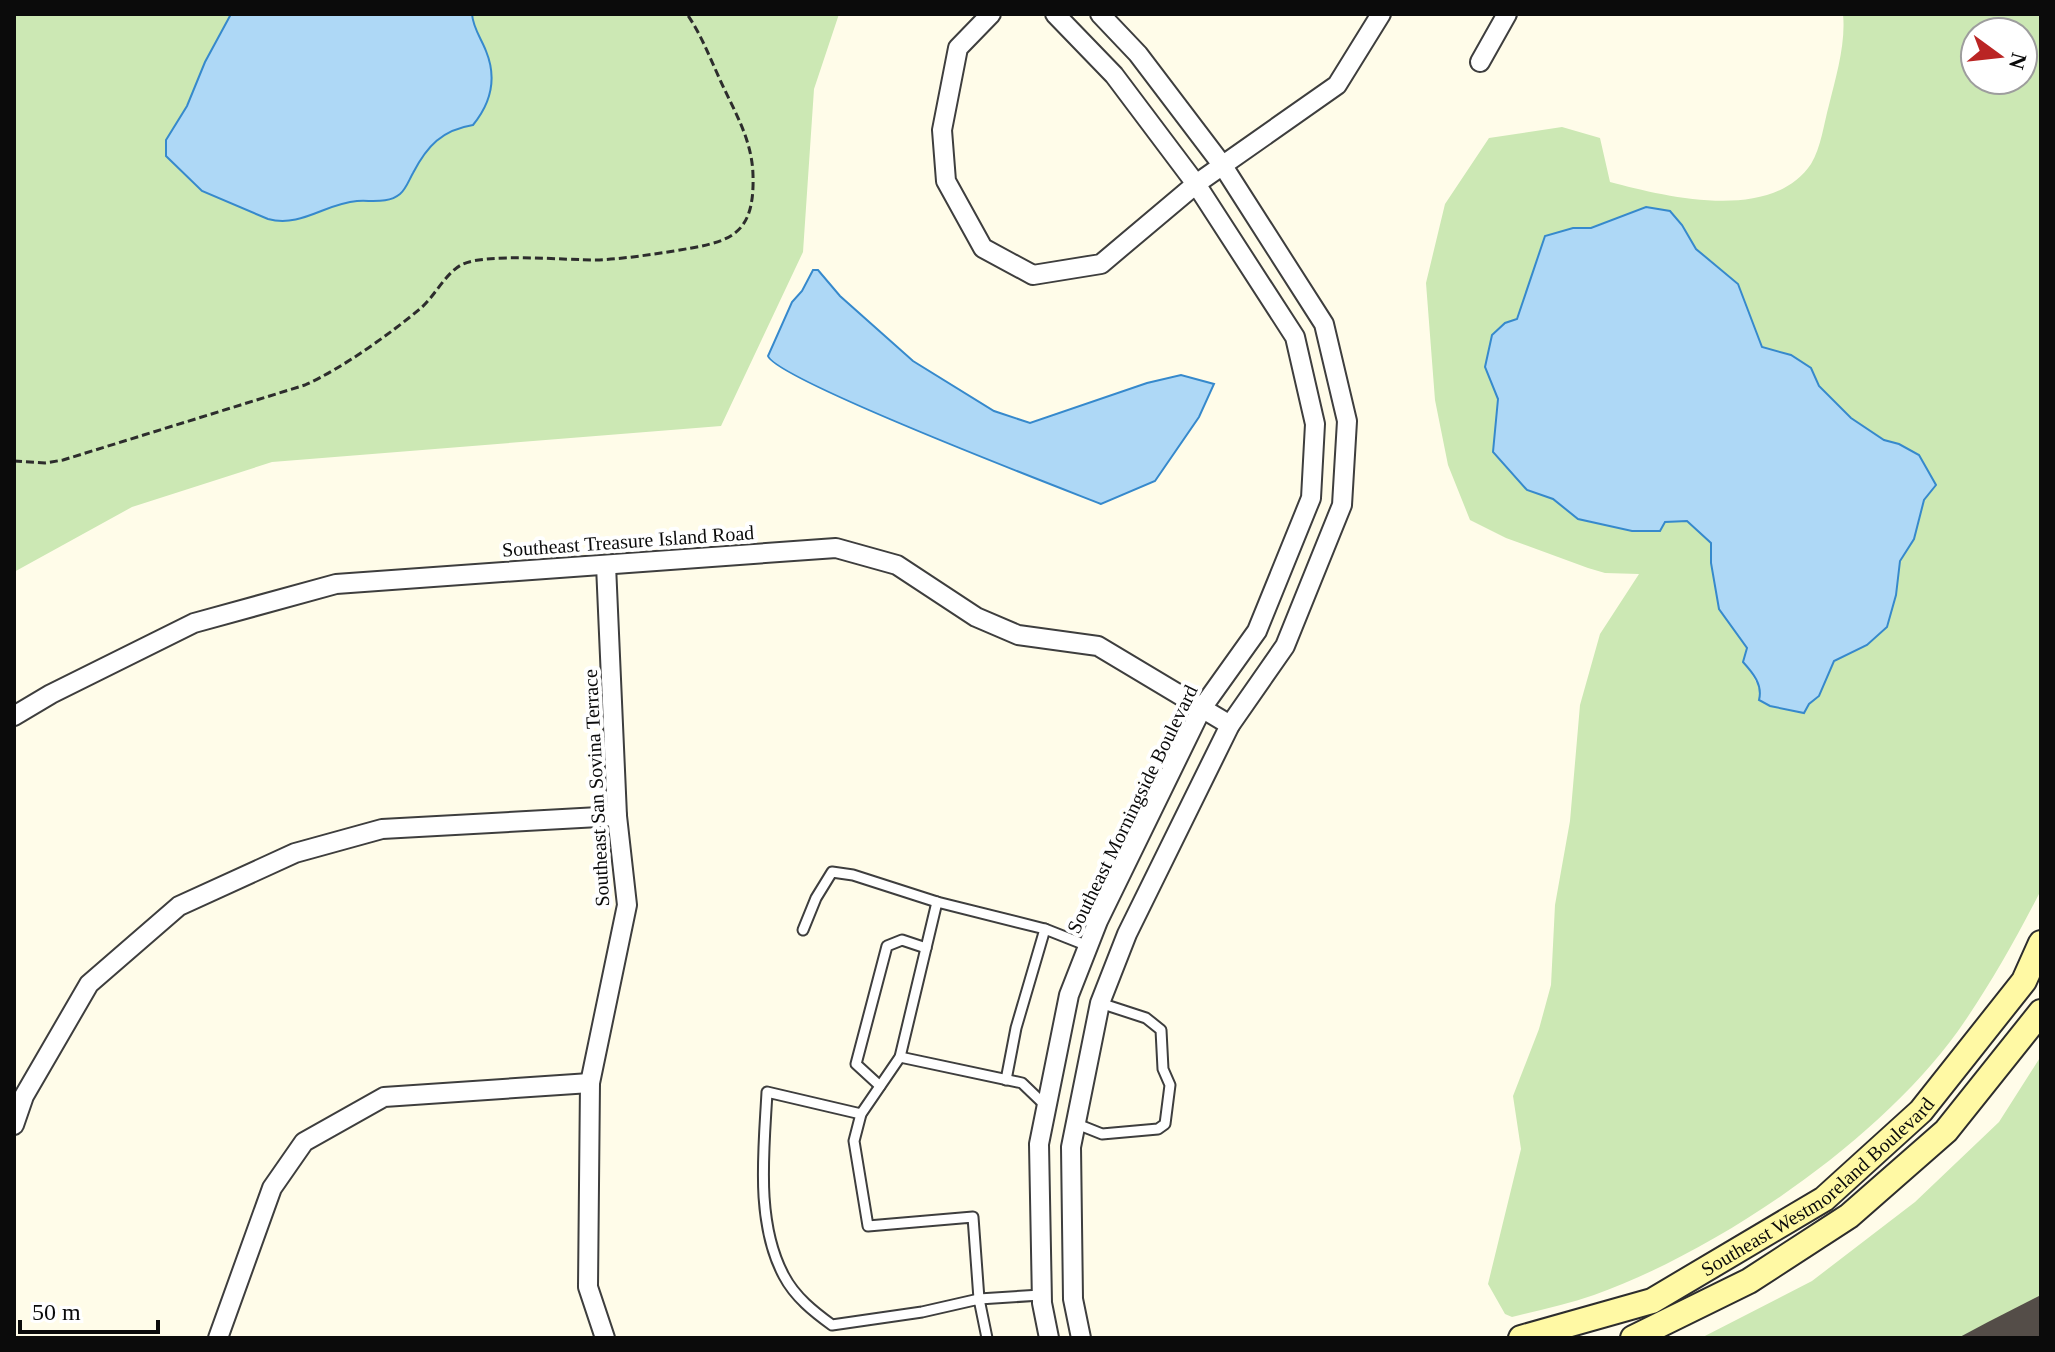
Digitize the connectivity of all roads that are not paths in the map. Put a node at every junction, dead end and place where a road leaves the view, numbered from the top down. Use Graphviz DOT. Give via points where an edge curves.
graph roads {
  1 [pos="991,14"];
  2 [pos="1055,14"];
  3 [pos="1100,14"];
  4 [pos="1381,14"];
  5 [pos="1507,14"];
  6 [pos="1480,62"];
  7 [pos="1223,166"];
  8 [pos="1196,184"];
  9 [pos="1311,498"];
  10 [pos="1342,505"];
  11 [pos="606,565"];
  12 [pos="1202,708"];
  13 [pos="14,716"];
  14 [pos="1230,725"];
  15 [pos="617,816"];
  16 [pos="937,902"];
  17 [pos="1045,929"];
  18 [pos="803,930"];
  19 [pos="2041,943"];
  20 [pos="1088,946"];
  21 [pos="926,948"];
  22 [pos="1117,959"];
  23 [pos="1100,1003"];
  24 [pos="2041,1012"];
  25 [pos="900,1057"];
  26 [pos="1006,1080"];
  27 [pos="590,1083"];
  28 [pos="880,1086"];
  29 [pos="1047,1107"];
  30 [pos="861,1114"];
  31 [pos="1077,1124"];
  32 [pos="14,1125"];
  33 [pos="1073,1291"];
  34 [pos="1042,1295"];
  35 [pos="979,1299"];
  36 [pos="1622,1310"];
  37 [pos="218,1338"];
  38 [pos="605,1338"];
  39 [pos="987,1338"];
  40 [pos="1049,1338"];
  41 [pos="1081,1338"];
  42 [pos="1521,1338"];
  43 [pos="1633,1338"];
  1 -- 8 [label="street" via="958,48 942,130 946,181 983,248 1033,275 1101,264"];
  2 -- 8 [label="street, Southeast Morningside Boulevard" via="1114,75"];
  3 -- 7 [label="street" via="1138,54"];
  4 -- 7 [label="street" via="1337,85"];
  5 -- 6 [label="street"];
  7 -- 8 [label="street"];
  7 -- 10 [label="street" via="1324,324 1347,421"];
  8 -- 9 [label="street, Southeast Morningside Boulevard" via="1295,337 1315,424"];
  9 -- 10 [label="street"];
  9 -- 12 [label="street, Southeast Morningside Boulevard" via="1257,631"];
  10 -- 14 [label="street" via="1285,646"];
  11 -- 12 [label="street, Southeast Treasure Island Road" via="836,548 897,565 976,617 1018,635 1098,646"];
  11 -- 13 [label="street, Southeast Treasure Island Road" via="336,584 194,623"];
  11 -- 15 [label="street, Southeast San Sovina Terrace"];
  12 -- 14 [label="street, Southeast Treasure Island Road"];
  12 -- 20 [label="street, Southeast Morningside Boulevard"];
  14 -- 22 [label="street"];
  15 -- 27 [label="street, Southeast San Sovina Terrace" via="627,905"];
  15 -- 32 [label="street" via="382,829 295,853 179,906 89,984 24,1096"];
  16 -- 17 [label="lane"];
  16 -- 18 [label="lane" via="832,872"];
  16 -- 21 [label="lane"];
  17 -- 20 [label="lane"];
  17 -- 26 [label="lane"];
  19 -- 36 [label="street, Southeast Westmoreland Boulevard" via="2024,981 1921,1111 1824,1199 1665,1294"];
  20 -- 22 [label="street"];
  20 -- 29 [label="street, Southeast Morningside Boulevard" via="1069,995"];
  21 -- 25 [label="lane"];
  21 -- 28 [label="lane" via="902,940 887,946 856,1064"];
  22 -- 23 [label="street"];
  23 -- 31 [label="street"];
  23 -- 31 [label="lane" via="1146,1018 1161,1030 1163,1069 1170,1085 1165,1124 1102,1134"];
  24 -- 43 [label="street, Southeast Westmoreland Boulevard" via="1946,1131 1849,1216 1749,1281"];
  25 -- 26 [label="lane"];
  25 -- 28 [label="lane"];
  26 -- 29 [label="lane" via="1022,1083"];
  27 -- 37 [label="street" via="384,1097 304,1142 272,1188"];
  27 -- 38 [label="street, Southeast San Sovina Terrace" via="588,1287"];
  28 -- 30 [label="lane"];
  29 -- 31 [label="street"];
  29 -- 34 [label="street, Southeast Morningside Boulevard" via="1039,1144"];
  30 -- 35 [label="lane" via="854,1141 868,1226 973,1217"];
  30 -- 35 [label="lane" via="767,1092 762,1180 784,1277 808,1308 832,1325"];
  31 -- 33 [label="street" via="1071,1147"];
  33 -- 34 [label="street"];
  33 -- 41 [label="street"];
  34 -- 35 [label="lane"];
  34 -- 40 [label="street, Southeast Morningside Boulevard"];
  35 -- 39 [label="lane"];
  36 -- 42 [label="street, Southeast Westmoreland Boulevard"];
  36 -- 43 [label="street"];
}
